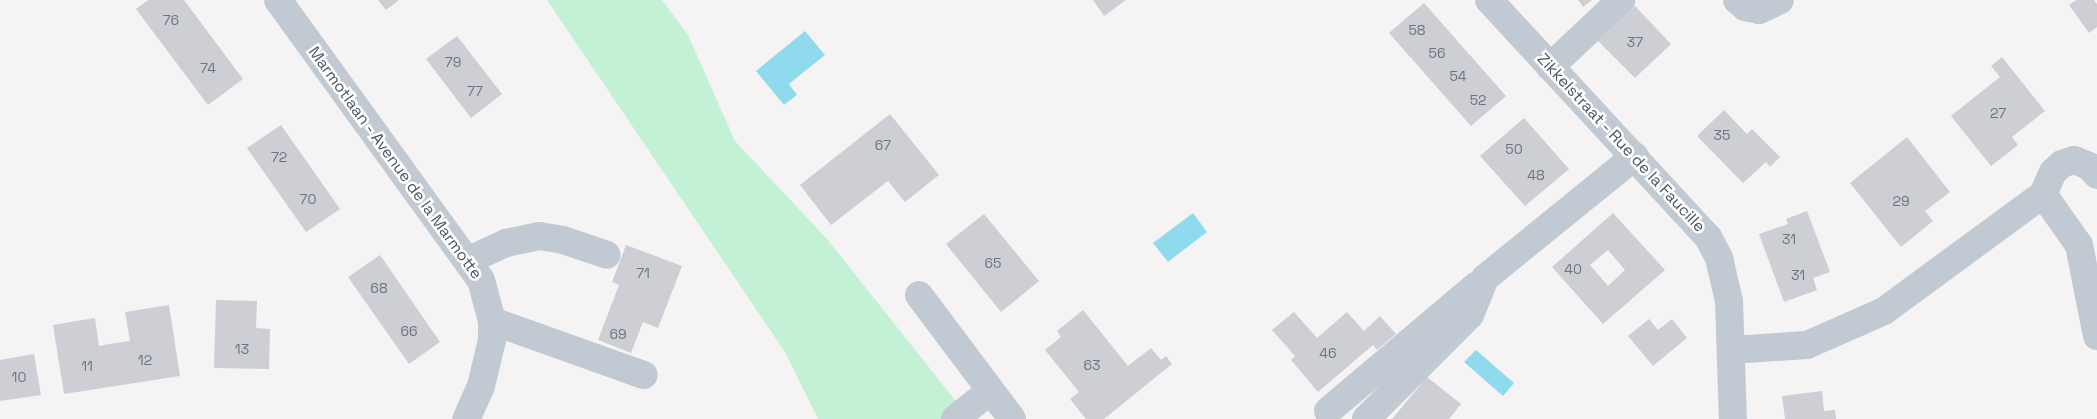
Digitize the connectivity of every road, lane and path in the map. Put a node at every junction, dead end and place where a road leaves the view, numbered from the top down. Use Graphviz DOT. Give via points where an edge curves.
graph roads {
  1 [pos="278,0"];
  2 [pos="1489,0"];
  3 [pos="1621,0"];
  4 [pos="1737,0"];
  5 [pos="1780,0"];
  6 [pos="1550,67"];
  7 [pos="1635,156"];
  8 [pos="2097,175"];
  9 [pos="2043,194"];
  10 [pos="607,255"];
  11 [pos="470,260"];
  12 [pos="1486,278"];
  13 [pos="919,295"];
  14 [pos="2093,296"];
  15 [pos="492,321"];
  16 [pos="2097,336"];
  17 [pos="1731,350"];
  18 [pos="644,375"];
  19 [pos="990,391"];
  20 [pos="1328,411"];
  21 [pos="466,419"];
  22 [pos="955,419"];
  23 [pos="1012,419"];
  24 [pos="1366,419"];
  25 [pos="1733,419"];
  1 -- 11 [label="street, Marmotlaan - Avenue de la Marmotte"];
  2 -- 6 [label="street, Zikkelstraat - Rue de la Faucille"];
  3 -- 6 [label="street"];
  4 -- 5 [label="street" via="1744,7 1759,10"];
  6 -- 7 [label="street, Zikkelstraat - Rue de la Faucille"];
  7 -- 12 [label="street"];
  7 -- 17 [label="street, Zikkelstraat - Rue de la Faucille" via="1708,237 1719,258 1729,302"];
  8 -- 9 [label="street" via="2089,166 2074,160 2062,164 2049,177"];
  9 -- 14 [label="street" via="2079,245"];
  9 -- 17 [label="street" via="1884,311 1807,345"];
  10 -- 11 [label="street" via="563,240 539,236 506,244"];
  11 -- 15 [label="street, Marmotlaan - Avenue de la Marmotte" via="481,280"];
  12 -- 20 [label="street"];
  12 -- 24 [label="street" via="1470,314"];
  13 -- 19 [label="street"];
  14 -- 16 [label="street"];
  15 -- 18 [label="street"];
  15 -- 21 [label="street, Marmotlaan - Avenue de la Marmotte" via="489,360"];
  17 -- 25 [label="street, Zikkelstraat - Rue de la Faucille"];
  19 -- 22 [label="street"];
  19 -- 23 [label="street"];
}
